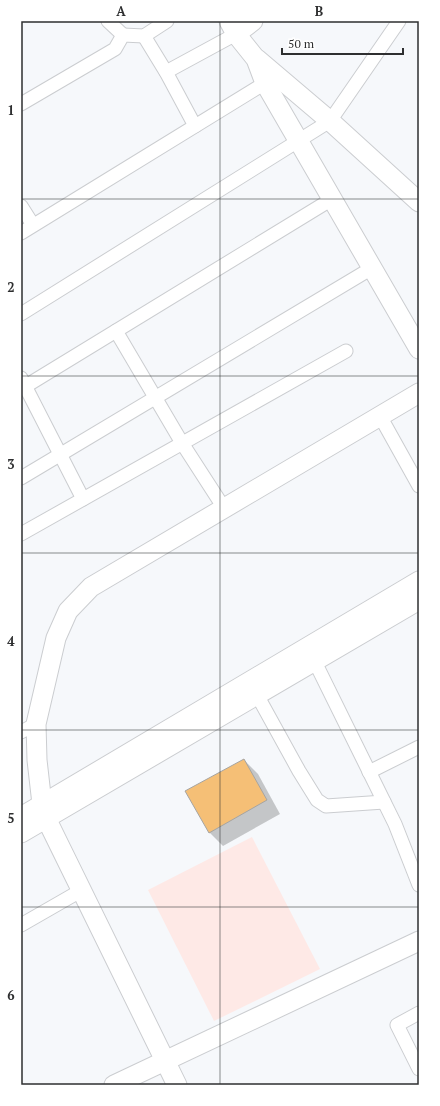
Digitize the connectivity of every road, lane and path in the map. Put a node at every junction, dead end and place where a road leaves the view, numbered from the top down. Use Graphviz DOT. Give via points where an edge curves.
graph roads {
  1 [pos="108,21"];
  2 [pos="167,21"];
  3 [pos="253,21"];
  4 [pos="399,21"];
  5 [pos="233,27"];
  6 [pos="123,35"];
  7 [pos="144,36"];
  8 [pos="256,59"];
  9 [pos="166,72"];
  10 [pos="265,83"];
  11 [pos="21,104"];
  12 [pos="330,120"];
  13 [pos="195,126"];
  14 [pos="298,141"];
  15 [pos="332,199"];
  16 [pos="419,202"];
  17 [pos="21,206"];
  18 [pos="33,225"];
  19 [pos="21,232"];
  20 [pos="372,268"];
  21 [pos="21,314"];
  22 [pos="116,331"];
  23 [pos="419,349"];
  24 [pos="346,351"];
  25 [pos="23,384"];
  26 [pos="419,393"];
  27 [pos="156,398"];
  28 [pos="380,416"];
  29 [pos="182,443"];
  30 [pos="60,454"];
  31 [pos="21,478"];
  32 [pos="419,486"];
  33 [pos="83,499"];
  34 [pos="224,508"];
  35 [pos="21,534"];
  36 [pos="419,581"];
  37 [pos="419,600"];
  38 [pos="314,662"];
  39 [pos="257,695"];
  40 [pos="28,728"];
  41 [pos="419,747"];
  42 [pos="369,772"];
  43 [pos="384,802"];
  44 [pos="44,811"];
  45 [pos="21,817"];
  46 [pos="21,833"];
  47 [pos="419,885"];
  48 [pos="82,890"];
  49 [pos="21,925"];
  50 [pos="419,941"];
  51 [pos="419,1013"];
  52 [pos="166,1061"];
  53 [pos="419,1069"];
  54 [pos="114,1085"];
  55 [pos="177,1085"];
  1 -- 6 [label="street"];
  2 -- 7 [label="street"];
  3 -- 5 [label="street"];
  4 -- 12 [label="street"];
  5 -- 8 [label="street"];
  5 -- 9 [label="street"];
  6 -- 7 [label="street"];
  6 -- 11 [label="street" via="115,49"];
  7 -- 9 [label="street"];
  8 -- 10 [label="street"];
  8 -- 12 [label="street"];
  9 -- 13 [label="street"];
  10 -- 13 [label="street"];
  10 -- 14 [label="street"];
  12 -- 14 [label="street"];
  12 -- 16 [label="street"];
  13 -- 18 [label="street"];
  14 -- 15 [label="street"];
  14 -- 21 [label="street"];
  15 -- 20 [label="street"];
  15 -- 22 [label="street"];
  17 -- 18 [label="street"];
  18 -- 19 [label="street"];
  20 -- 23 [label="street"];
  20 -- 27 [label="street"];
  22 -- 25 [label="street"];
  22 -- 27 [label="street"];
  24 -- 29 [label="street"];
  25 -- 30 [label="street"];
  26 -- 28 [label="street"];
  27 -- 29 [label="street"];
  27 -- 30 [label="street"];
  28 -- 32 [label="street"];
  28 -- 34 [label="street"];
  29 -- 33 [label="street"];
  29 -- 34 [label="street"];
  30 -- 31 [label="street"];
  30 -- 33 [label="street"];
  33 -- 35 [label="street"];
  34 -- 40 [label="street" via="91,587 68,611 56,638"];
  36 -- 44 [label="street"];
  37 -- 38 [label="street"];
  38 -- 39 [label="street"];
  38 -- 42 [label="street"];
  39 -- 43 [label="street" via="298,771 317,800 326,806"];
  39 -- 44 [label="street"];
  40 -- 44 [label="street" via="37,760"];
  41 -- 42 [label="street"];
  42 -- 43 [label="street"];
  43 -- 47 [label="street"];
  44 -- 45 [label="street"];
  44 -- 46 [label="street"];
  44 -- 48 [label="street"];
  48 -- 49 [label="street"];
  48 -- 52 [label="street"];
  50 -- 52 [label="street"];
  51 -- 53 [label="street" via="397,1025"];
  52 -- 54 [label="street"];
  52 -- 55 [label="street"];
}
